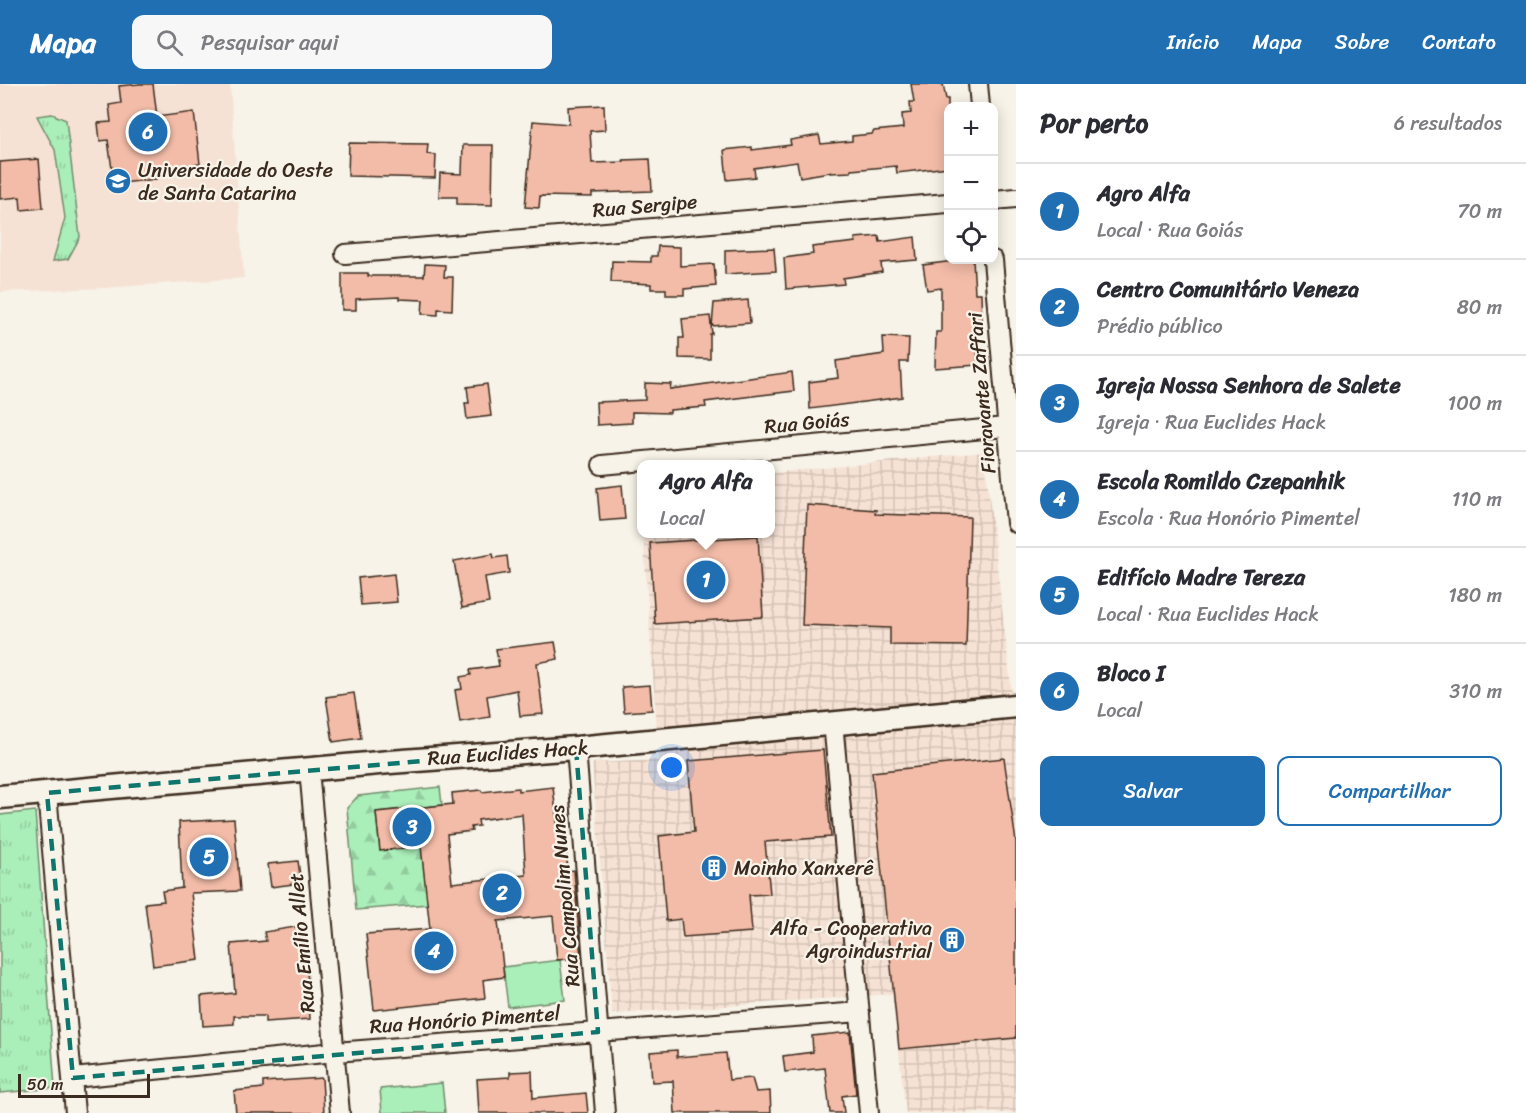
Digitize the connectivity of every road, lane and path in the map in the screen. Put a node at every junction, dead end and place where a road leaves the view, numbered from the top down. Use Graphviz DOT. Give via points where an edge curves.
graph roads {
  1 [pos="978,84"];
  2 [pos="980,102"];
  3 [pos="1016,198"];
  4 [pos="998,200"];
  5 [pos="944,204"];
  6 [pos="345,254"];
  7 [pos="993,264"];
  8 [pos="1011,427"];
  9 [pos="656,460"];
  10 [pos="637,462"];
  11 [pos="602,465"];
  12 [pos="1016,523"];
  13 [pos="1016,706"];
  14 [pos="833,722"];
  15 [pos="576,748"];
  16 [pos="309,769"];
  17 [pos="47,793"];
  18 [pos="0,797"];
  19 [pos="860,1012"];
  20 [pos="598,1032"];
  21 [pos="335,1052"];
  22 [pos="73,1078"];
  23 [pos="75,1113"];
  24 [pos="340,1113"];
  25 [pos="605,1113"];
  26 [pos="869,1113"];
  1 -- 2 [label="street"];
  3 -- 4 [label="street"];
  5 -- 6 [label="street, Rua Sergipe"];
  7 -- 8 [label="street, Fioravante Zaffari"];
  8 -- 9 [label="street, Rua Goiás"];
  8 -- 12 [label="street, Fioravante Zaffari"];
  10 -- 11 [label="street, Rua Goiás"];
  13 -- 14 [label="main road, Rua Euclides Hack"];
  14 -- 15 [label="main road, Rua Euclides Hack"];
  14 -- 19 [label="street"];
  15 -- 16 [label="main road, Rua Euclides Hack"];
  15 -- 20 [label="street, Rua Campolim Nunes"];
  16 -- 17 [label="main road, Rua Euclides Hack"];
  16 -- 21 [label="street, Rua Emílio Allet"];
  17 -- 18 [label="main road, Rua Euclides Hack"];
  17 -- 22 [label="street"];
  19 -- 20 [label="street, Rua Honório Pimentel"];
  19 -- 26 [label="street"];
  20 -- 21 [label="street, Rua Honório Pimentel"];
  20 -- 25 [label="street, Rua Campolim Nunes"];
  21 -- 22 [label="street, Rua Honório Pimentel"];
  21 -- 24 [label="street, Rua Emílio Allet"];
  22 -- 23 [label="street"];
}
